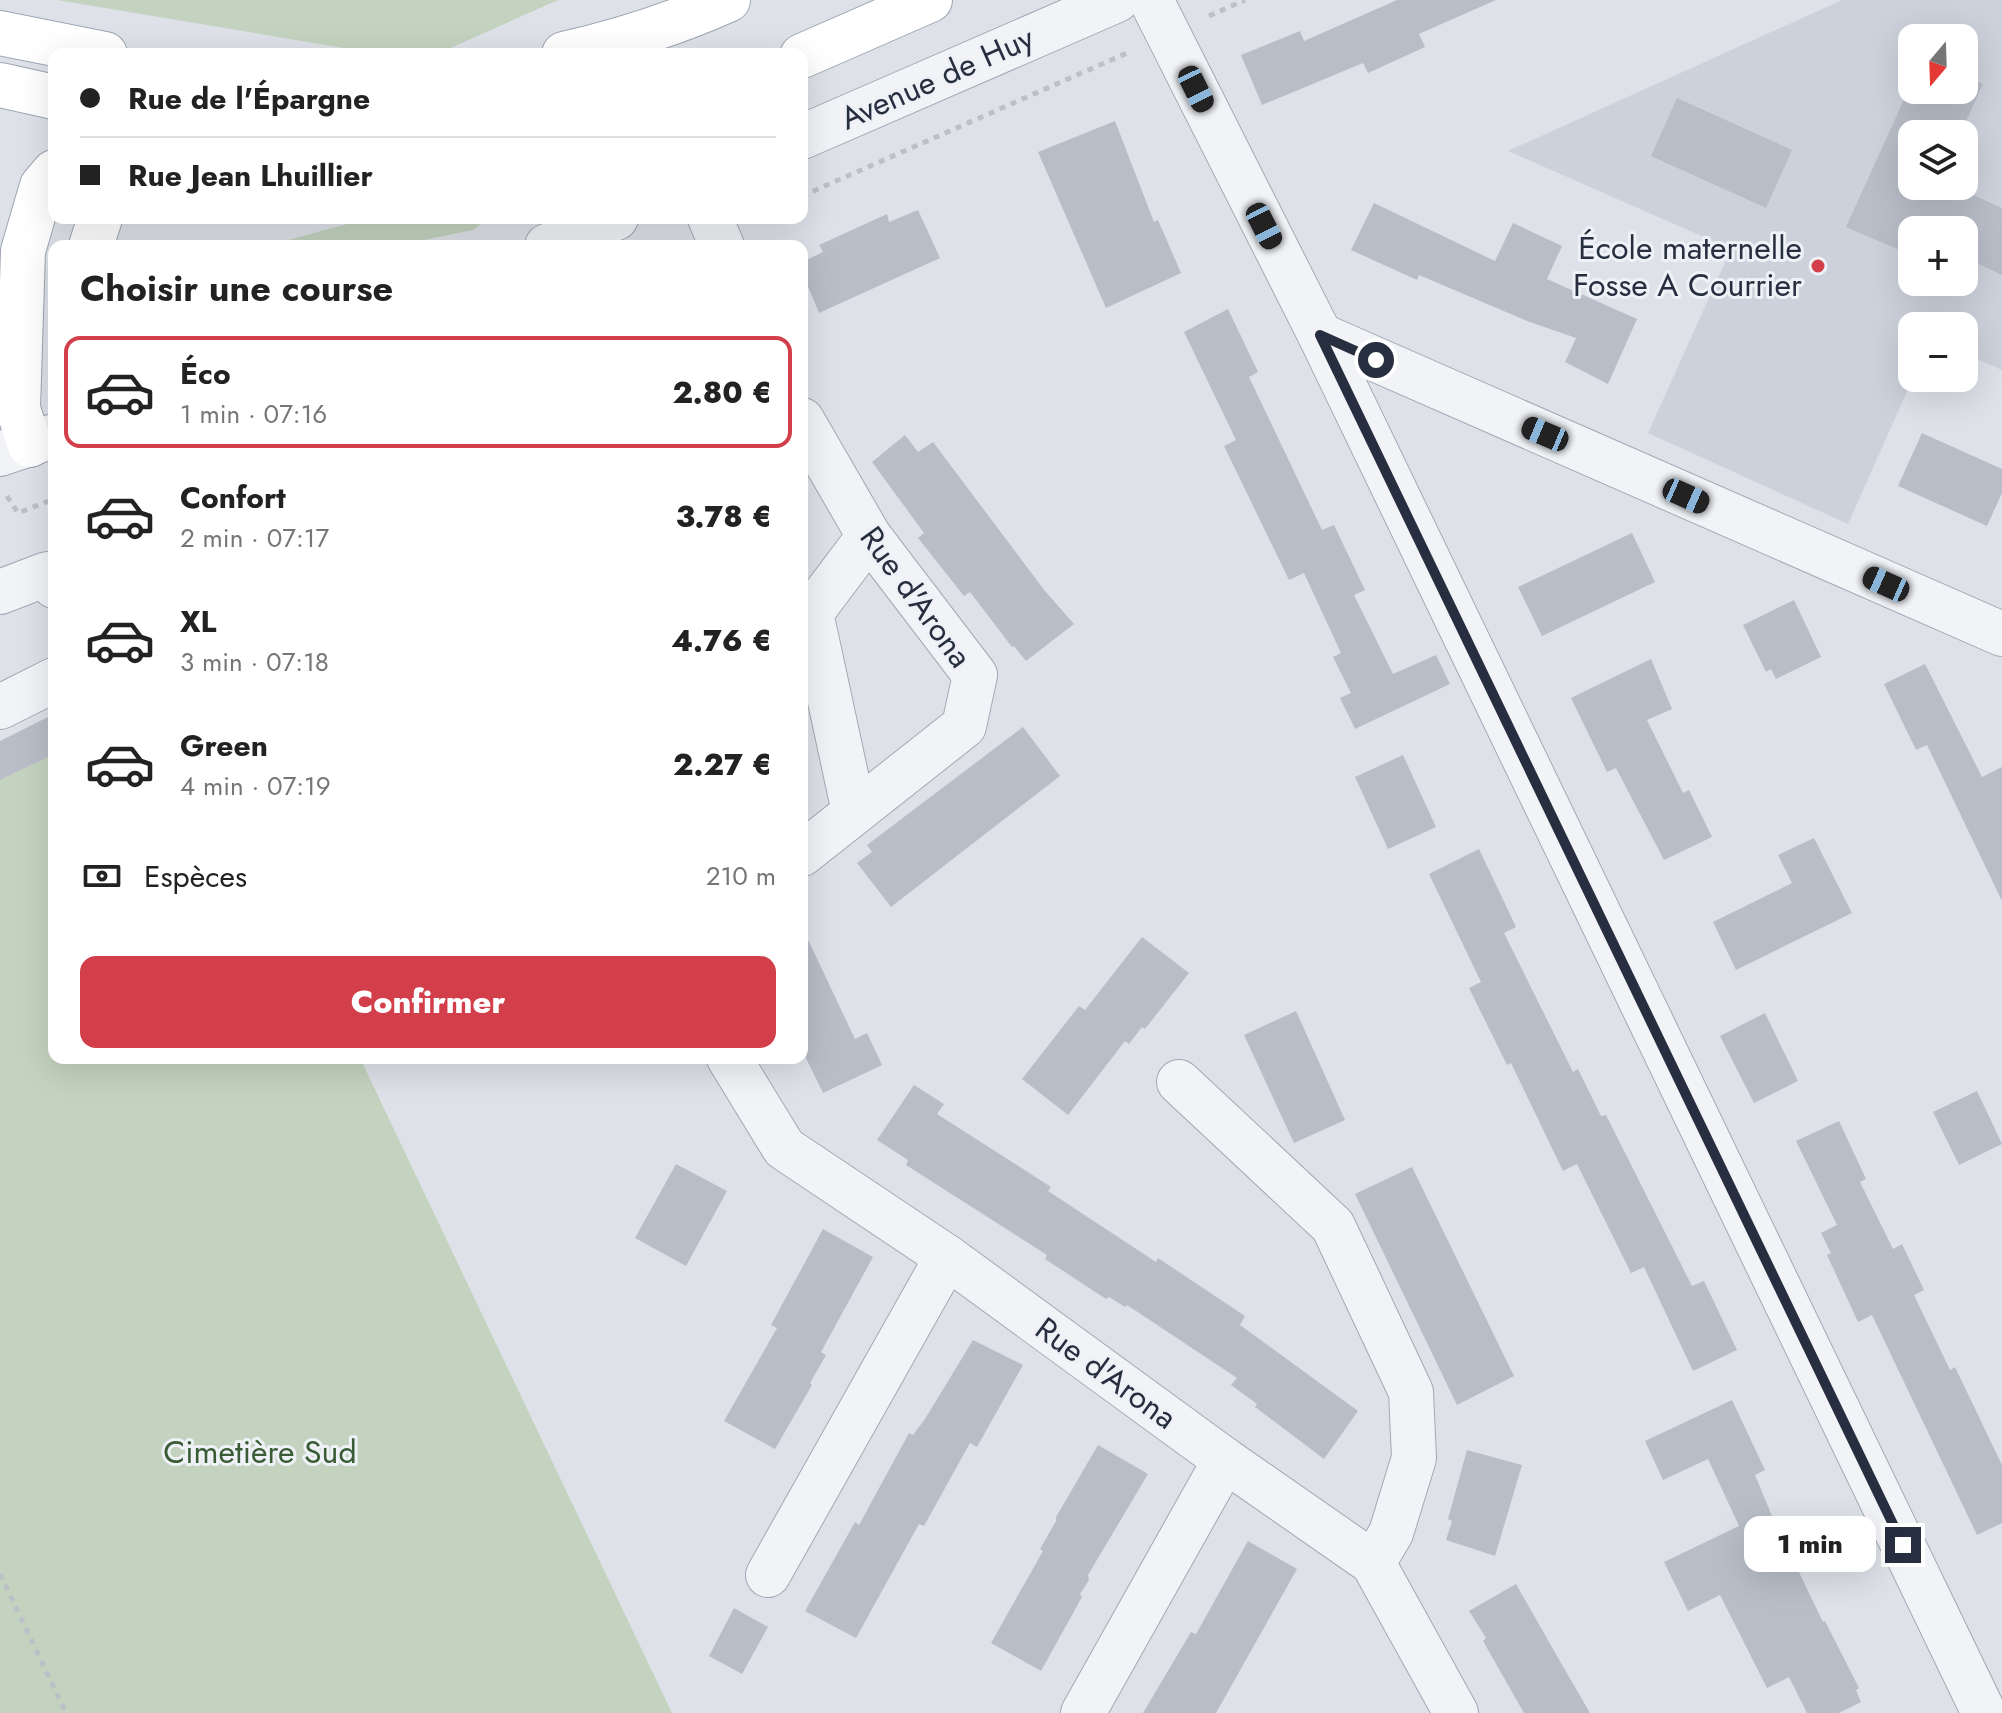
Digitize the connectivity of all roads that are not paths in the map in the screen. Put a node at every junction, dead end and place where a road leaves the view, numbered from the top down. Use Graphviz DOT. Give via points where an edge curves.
graph roads {
  1 [pos="728,0"];
  2 [pos="930,0"];
  3 [pos="1117,0"];
  4 [pos="1160,17"];
  5 [pos="0,33"];
  6 [pos="75,48"];
  7 [pos="591,48"];
  8 [pos="808,53"];
  9 [pos="0,85"];
  10 [pos="48,96"];
  11 [pos="808,134"];
  12 [pos="48,179"];
  13 [pos="0,210"];
  14 [pos="601,224"];
  15 [pos="562,240"];
  16 [pos="23,251"];
  17 [pos="1320,335"];
  18 [pos="808,430"];
  19 [pos="28,445"];
  20 [pos="869,536"];
  21 [pos="48,576"];
  22 [pos="0,592"];
  23 [pos="2002,634"];
  24 [pos="48,683"];
  25 [pos="0,707"];
  26 [pos="854,812"];
  27 [pos="808,849"];
  28 [pos="733,1064"];
  29 [pos="1179,1082"];
  30 [pos="947,1257"];
  31 [pos="1225,1460"];
  32 [pos="1373,1563"];
  33 [pos="768,1575"];
  34 [pos="1083,1713"];
  35 [pos="1456,1713"];
  36 [pos="1984,1713"];
  1 -- 7 [label="main road"];
  2 -- 8 [label="main road"];
  3 -- 11 [label="street, Avenue de Huy"];
  4 -- 17 [label="street"];
  5 -- 6 [label="main road"];
  9 -- 10 [label="main road"];
  12 -- 16 [label="main road"];
  13 -- 16 [label="main road"];
  14 -- 15 [label="street"];
  16 -- 19 [label="main road" via="18,409"];
  17 -- 23 [label="street"];
  17 -- 36 [label="street"];
  18 -- 20 [label="street, Rue d'Arona"];
  20 -- 26 [label="street" via="811,613"];
  20 -- 26 [label="street, Rue d'Arona" via="975,675 964,726"];
  21 -- 22 [label="street"];
  24 -- 25 [label="street"];
  26 -- 27 [label="street, Rue d'Arona"];
  28 -- 30 [label="street, Rue d'Arona" via="784,1148"];
  29 -- 32 [label="street" via="1333,1226 1411,1392 1414,1458 1391,1533"];
  30 -- 31 [label="street, Rue d'Arona"];
  30 -- 33 [label="street"];
  31 -- 32 [label="street, Rue d'Arona"];
  31 -- 34 [label="street"];
  32 -- 35 [label="street, Rue d'Arona"];
}
